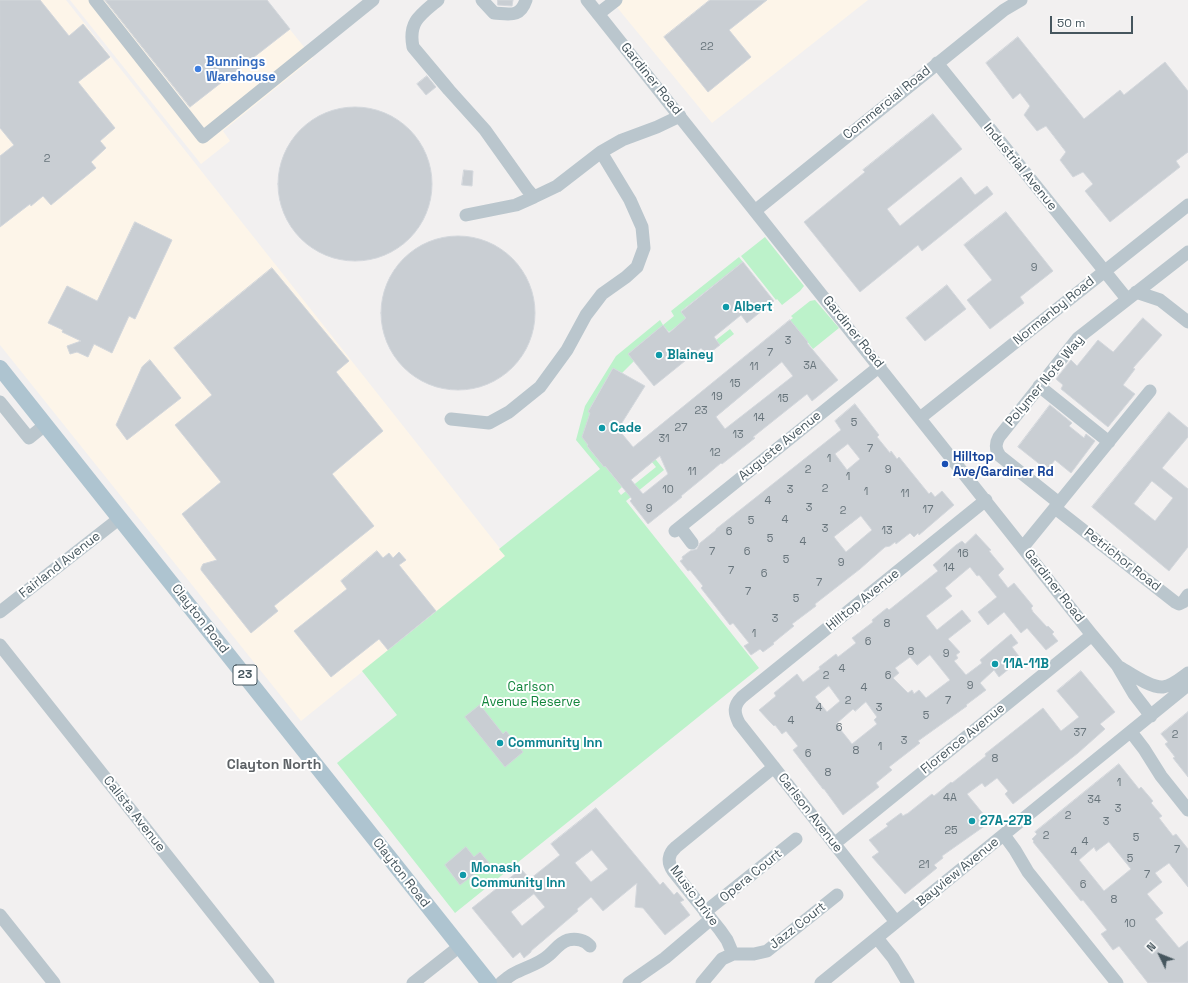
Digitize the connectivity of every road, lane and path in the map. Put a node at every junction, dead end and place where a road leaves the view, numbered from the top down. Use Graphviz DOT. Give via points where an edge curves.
graph roads {
  1 [pos="95,0"];
  2 [pos="373,0"];
  3 [pos="438,0"];
  4 [pos="482,0"];
  5 [pos="526,0"];
  6 [pos="588,0"];
  7 [pos="616,0"];
  8 [pos="1021,0"];
  9 [pos="598,14"];
  10 [pos="937,63"];
  11 [pos="680,116"];
  12 [pos="601,152"];
  13 [pos="534,197"];
  14 [pos="1188,205"];
  15 [pos="756,210"];
  16 [pos="466,215"];
  17 [pos="1188,252"];
  18 [pos="1104,271"];
  19 [pos="1132,295"];
  20 [pos="1188,322"];
  21 [pos="880,366"];
  22 [pos="0,368"];
  23 [pos="1039,386"];
  24 [pos="1150,392"];
  25 [pos="0,402"];
  26 [pos="920,418"];
  27 [pos="450,419"];
  28 [pos="45,425"];
  29 [pos="1109,442"];
  30 [pos="986,500"];
  31 [pos="1057,505"];
  32 [pos="120,518"];
  33 [pos="692,543"];
  34 [pos="1023,547"];
  35 [pos="1188,595"];
  36 [pos="0,612"];
  37 [pos="1092,635"];
  38 [pos="0,645"];
  39 [pos="1117,666"];
  40 [pos="1188,673"];
  41 [pos="1188,685"];
  42 [pos="739,700"];
  43 [pos="1154,713"];
  44 [pos="1128,734"];
  45 [pos="774,767"];
  46 [pos="1188,810"];
  47 [pos="1001,838"];
  48 [pos="796,839"];
  49 [pos="834,844"];
  50 [pos="837,895"];
  51 [pos="0,915"];
  52 [pos="708,916"];
  53 [pos="896,922"];
  54 [pos="874,940"];
  55 [pos="460,946"];
  56 [pos="590,946"];
  57 [pos="733,954"];
  58 [pos="907,981"];
  59 [pos="54,983"];
  60 [pos="268,983"];
  61 [pos="413,983"];
  62 [pos="489,983"];
  63 [pos="501,983"];
  64 [pos="629,983"];
  65 [pos="702,983"];
  66 [pos="821,983"];
  67 [pos="1117,983"];
  1 -- 2 [label="street" via="204,137"];
  3 -- 13 [label="street" via="414,21 413,47 485,130"];
  4 -- 5 [label="street" via="494,13 512,15 518,13"];
  6 -- 9 [label="street, Gardiner Road"];
  7 -- 9 [label="street"];
  8 -- 10 [label="street, Commercial Road" via="1004,10"];
  9 -- 11 [label="street, Gardiner Road"];
  10 -- 15 [label="street, Commercial Road"];
  10 -- 18 [label="street, Industrial Avenue"];
  11 -- 12 [label="street" via="622,140"];
  11 -- 15 [label="street, Gardiner Road"];
  12 -- 13 [label="street" via="557,186"];
  12 -- 27 [label="street" via="630,200 642,227 644,248 637,268 602,294 540,387 510,412 489,423"];
  13 -- 16 [label="street" via="516,205"];
  14 -- 18 [label="street, Normanby Road"];
  15 -- 21 [label="street, Gardiner Road"];
  17 -- 19 [label="street, Polymer Note Way"];
  18 -- 19 [label="street, Industrial Avenue"];
  18 -- 26 [label="street, Normanby Road"];
  19 -- 20 [label="street" via="1160,300"];
  19 -- 23 [label="street, Polymer Note Way" via="1078,338"];
  21 -- 26 [label="street, Gardiner Road"];
  21 -- 33 [label="street, Auguste Avenue" via="677,529"];
  22 -- 28 [label="main road, Clayton Road / 23"];
  23 -- 29 [label="street"];
  23 -- 31 [label="street, Polymer Note Way" via="999,437 996,450"];
  24 -- 29 [label="street"];
  25 -- 28 [label="street" via="29,438"];
  26 -- 30 [label="street, Gardiner Road"];
  28 -- 32 [label="main road, Clayton Road / 23"];
  29 -- 31 [label="street"];
  30 -- 34 [label="street, Gardiner Road"];
  30 -- 42 [label="street, Hilltop Avenue"];
  31 -- 34 [label="street"];
  31 -- 35 [label="street, Petrichor Road" via="1175,602 1180,604"];
  32 -- 36 [label="street, Fairland Avenue"];
  32 -- 55 [label="main road, Clayton Road / 23"];
  34 -- 37 [label="street, Gardiner Road"];
  37 -- 39 [label="street, Gardiner Road"];
  37 -- 49 [label="street, Florence Avenue"];
  38 -- 60 [label="street, Calista Avenue"];
  39 -- 40 [label="street, Gardiner Road" via="1155,686 1163,687"];
  39 -- 43 [label="street, Gardiner Road" via="1134,694"];
  41 -- 43 [label="street, Bayview Avenue"];
  42 -- 45 [label="street, Carlson Avenue" via="735,710 739,723"];
  43 -- 44 [label="street, Bayview Avenue"];
  44 -- 46 [label="street" via="1139,754 1161,776"];
  44 -- 47 [label="street, Bayview Avenue"];
  45 -- 49 [label="street, Carlson Avenue"];
  45 -- 52 [label="street, Music Drive" via="670,854 670,867"];
  47 -- 53 [label="street, Bayview Avenue"];
  47 -- 67 [label="street" via="1011,856 1028,872"];
  48 -- 52 [label="street, Opera Court"];
  49 -- 53 [label="street, Carlson Avenue"];
  50 -- 57 [label="street, Jazz Court" via="767,951"];
  51 -- 59 [label="street"];
  52 -- 57 [label="street, Music Drive" via="727,940"];
  52 -- 64 [label="street, Opera Court" via="665,958"];
  53 -- 54 [label="street, Bayview Avenue"];
  54 -- 58 [label="street" via="887,963"];
  54 -- 66 [label="street, Bayview Avenue"];
  55 -- 61 [label="street"];
  55 -- 62 [label="main road, Clayton Road / 23"];
  56 -- 63 [label="street" via="578,939 568,940 548,956"];
  57 -- 65 [label="street" via="722,959"];
}
